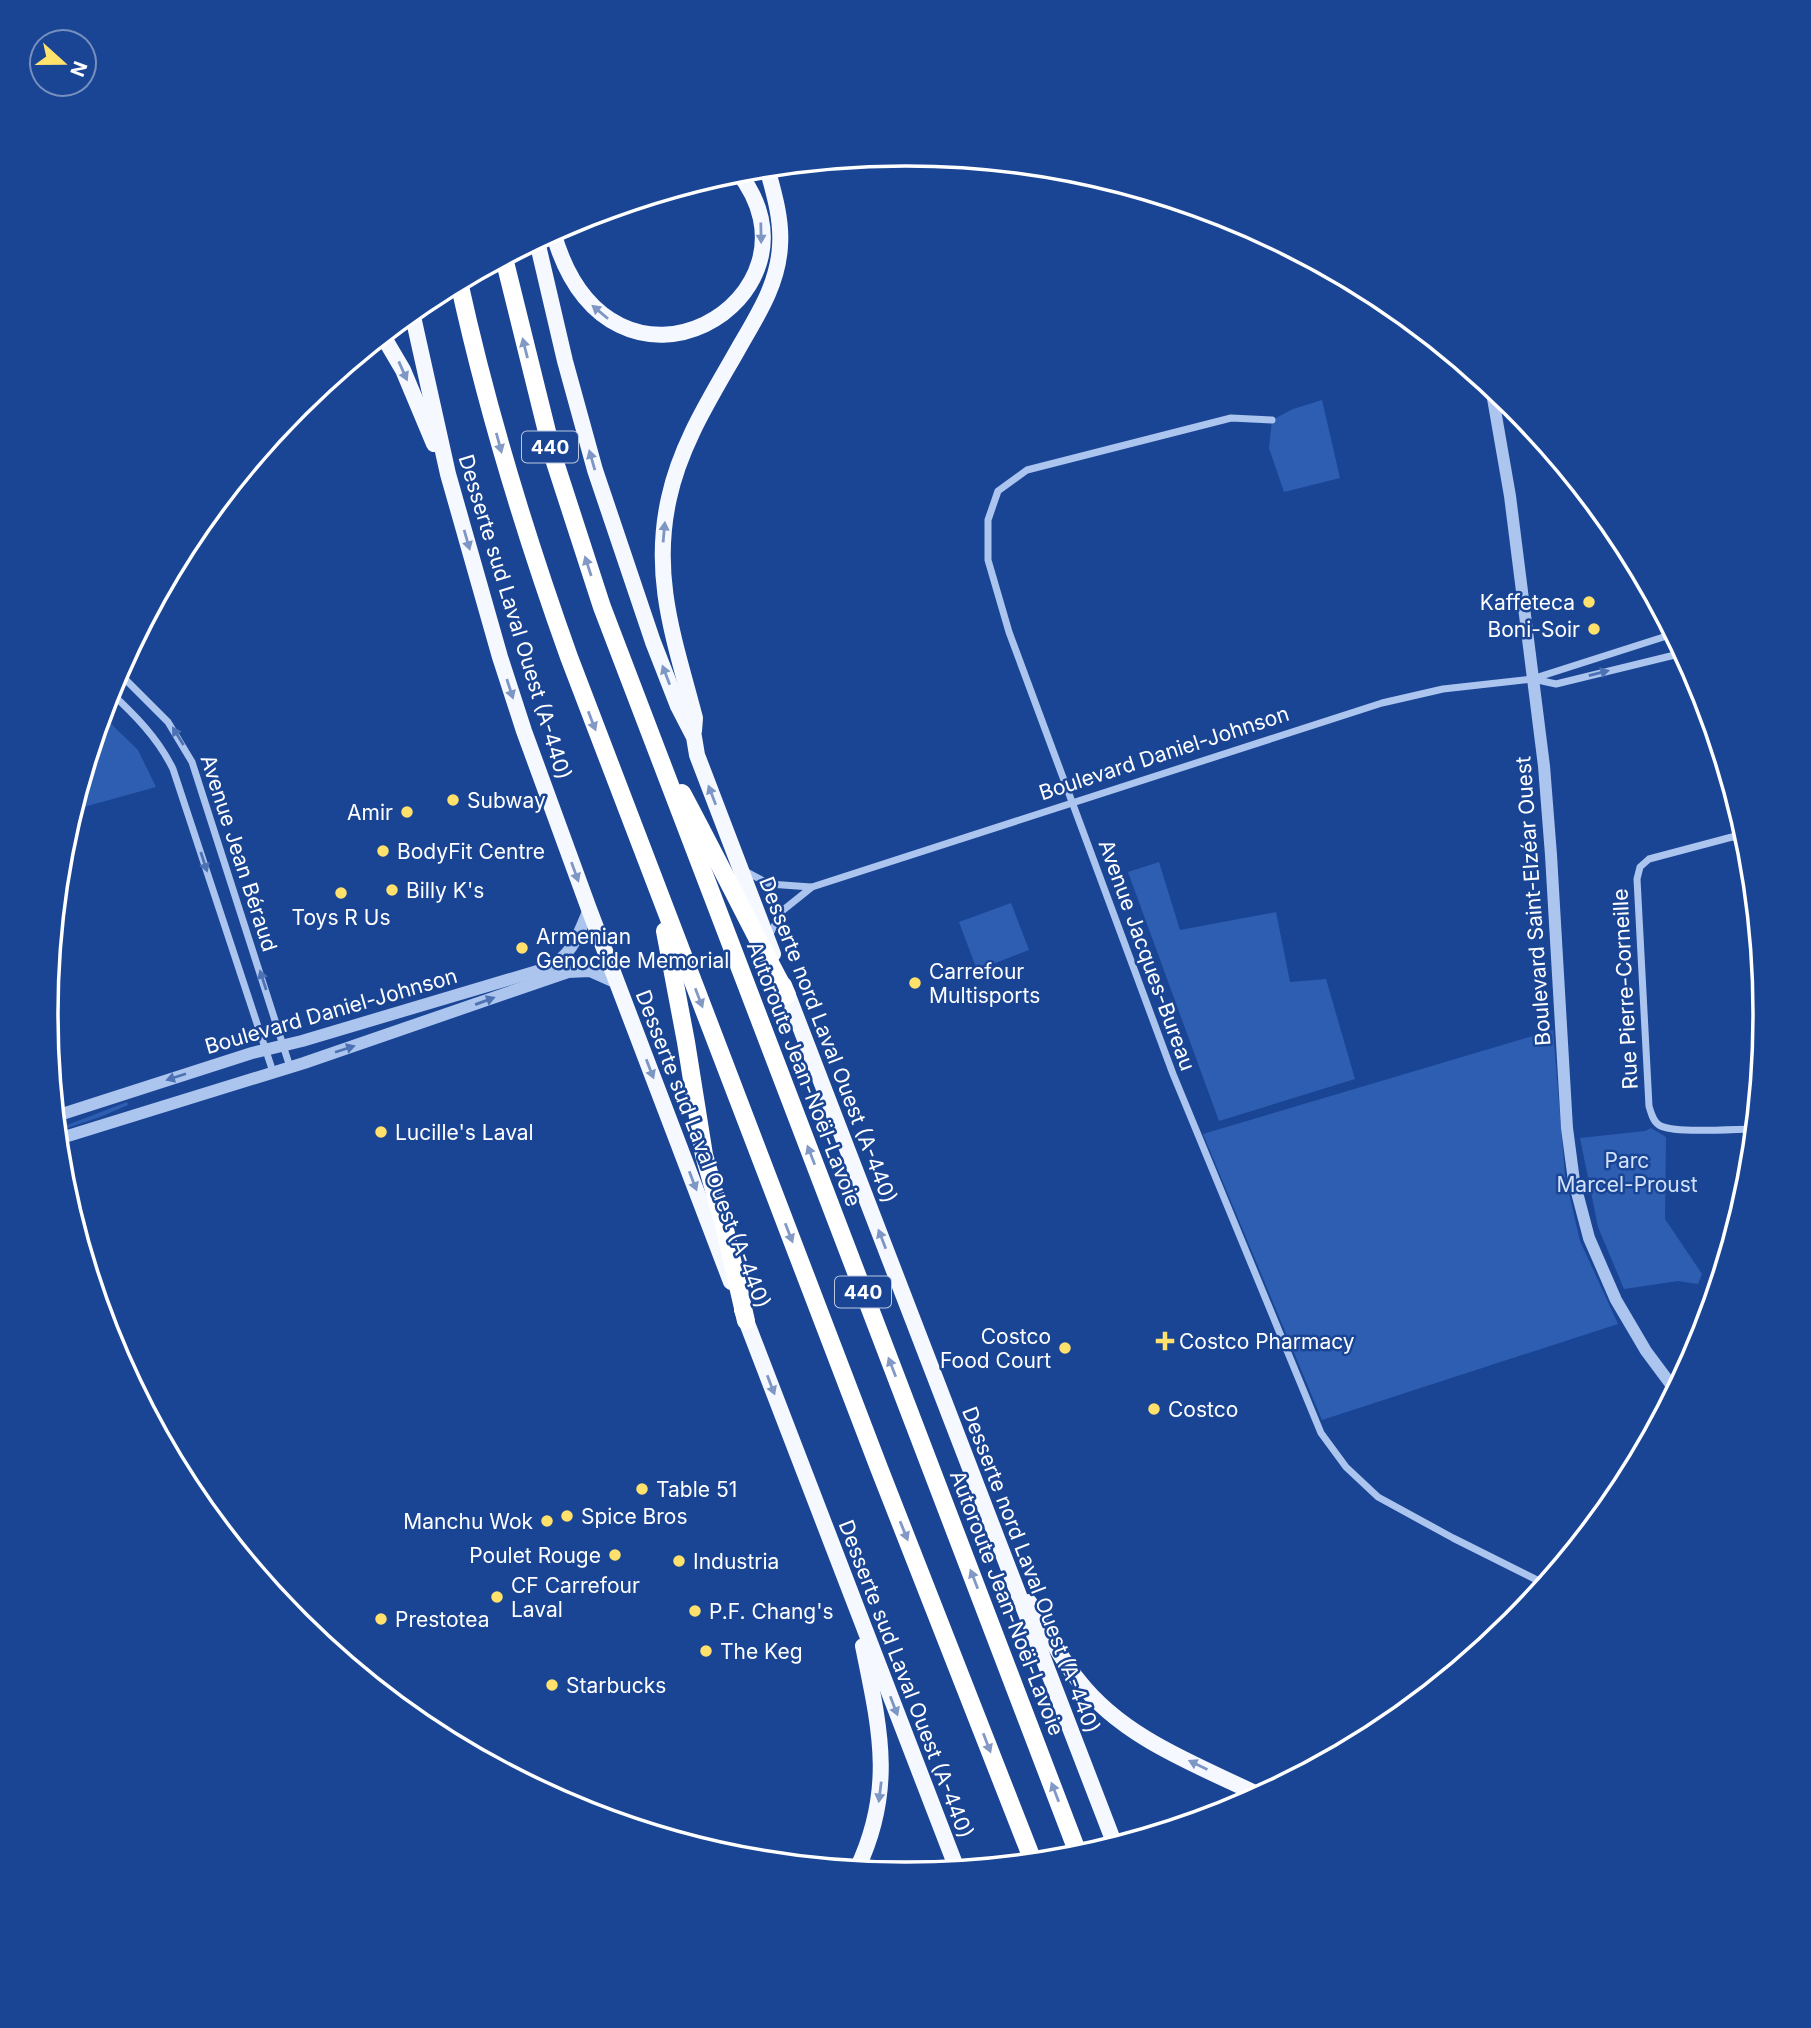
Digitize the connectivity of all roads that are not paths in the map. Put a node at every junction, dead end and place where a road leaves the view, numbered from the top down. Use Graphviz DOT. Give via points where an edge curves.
graph roads {
  1 [pos="770,178"];
  2 [pos="745,182"];
  3 [pos="557,242"];
  4 [pos="539,250"];
  5 [pos="506,267"];
  6 [pos="462,293"];
  7 [pos="415,323"];
  8 [pos="387,343"];
  9 [pos="1494,405"];
  10 [pos="1499,409"];
  11 [pos="1495,410"];
  12 [pos="1272,420"];
  13 [pos="448,474"];
  14 [pos="1665,637"];
  15 [pos="1673,655"];
  16 [pos="1532,679"];
  17 [pos="126,680"];
  18 [pos="118,700"];
  19 [pos="647,729"];
  20 [pos="694,737"];
  21 [pos="1072,802"];
  22 [pos="1734,837"];
  23 [pos="740,868"];
  24 [pos="812,887"];
  25 [pos="657,889"];
  26 [pos="589,909"];
  27 [pos="767,940"];
  28 [pos="617,983"];
  29 [pos="787,995"];
  30 [pos="284,1045"];
  31 [pos="265,1049"];
  32 [pos="290,1067"];
  33 [pos="273,1072"];
  34 [pos="64,1113"];
  35 [pos="1745,1129"];
  36 [pos="67,1136"];
  37 [pos="746,1321"];
  38 [pos="1669,1382"];
  39 [pos="1009,1570"];
  40 [pos="1537,1580"];
  41 [pos="852,1597"];
  42 [pos="1247,1789"];
  43 [pos="1112,1836"];
  44 [pos="1074,1844"];
  45 [pos="1029,1852"];
  46 [pos="860,1860"];
  47 [pos="954,1860"];
  20 -- 1 [label="main road, one-way" via="695,718 665,604 664,524 687,443 775,276 780,234"];
  2 -- 3 [label="main road, one-way" via="759,211 760,257 738,300 716,320 691,331 648,334 607,318 576,285"];
  20 -- 4 [label="main road, Desserte nord Laval Ouest (A-440), one-way" via="678,706 611,522"];
  19 -- 5 [label="highway, Autoroute Jean-Noël-Lavoie / 440, one-way" via="566,499"];
  6 -- 25 [label="highway, 440, one-way" via="538,570"];
  7 -- 13 [label="main road, Desserte sud Laval Ouest (A-440)"];
  8 -- 13 [label="main road, one-way"];
  9 -- 11 [label="street, Boulevard Saint-Elzéar Ouest"];
  10 -- 11 [label="street"];
  11 -- 16 [label="street, Boulevard Saint-Elzéar Ouest"];
  12 -- 21 [label="street, Avenue Jacques-Bureau" via="1231,418 1027,470 998,491 988,520 988,559 1009,632"];
  13 -- 26 [label="main road, Desserte sud Laval Ouest (A-440), one-way" via="513,696"];
  14 -- 16 [label="street, Boulevard Daniel-Johnson"];
  16 -- 15 [label="street, Boulevard Daniel-Johnson, one-way" via="1556,684"];
  16 -- 21 [label="street, Boulevard Daniel-Johnson" via="1400,698"];
  16 -- 38 [label="street, Boulevard Saint-Elzéar Ouest" via="1548,812 1567,1128 1577,1195 1594,1252 1616,1300"];
  30 -- 17 [label="street, Avenue Jean Béraud, one-way" via="192,762 168,722"];
  18 -- 31 [label="street, Avenue Jean Béraud, one-way" via="147,729 173,769"];
  19 -- 29 [label="highway"];
  44 -- 19 [label="highway, Autoroute Jean-Noël-Lavoie / 440, one-way"];
  23 -- 20 [label="main road, Desserte nord Laval Ouest (A-440), one-way"];
  21 -- 24 [label="street, Boulevard Daniel-Johnson"];
  21 -- 40 [label="street, Avenue Jacques-Bureau" via="1187,1111 1321,1433 1346,1467 1378,1497"];
  22 -- 35 [label="street, Rue Pierre-Corneille" via="1649,859 1640,867 1637,880 1653,1119 1660,1126 1678,1130"];
  23 -- 24 [label="street, Boulevard Daniel-Johnson" via="769,884"];
  23 -- 27 [label="main road, Desserte nord Laval Ouest (A-440)"];
  24 -- 27 [label="street, Boulevard Daniel-Johnson" via="782,911"];
  25 -- 37 [label="highway" via="704,1155"];
  25 -- 45 [label="highway, 440, one-way"];
  26 -- 28 [label="main road, Desserte sud Laval Ouest (A-440)"];
  26 -- 30 [label="street, Boulevard Daniel-Johnson" via="572,948 551,966"];
  27 -- 29 [label="main road, Desserte nord Laval Ouest (A-440)"];
  32 -- 28 [label="street, Boulevard Daniel-Johnson, one-way" via="568,972 590,971"];
  28 -- 37 [label="main road, Desserte sud Laval Ouest (A-440), one-way"];
  39 -- 29 [label="main road, Desserte nord Laval Ouest (A-440), one-way"];
  30 -- 31 [label="street, Boulevard Daniel-Johnson"];
  30 -- 32 [label="street, Avenue Jean Béraud"];
  31 -- 33 [label="street, Avenue Jean Béraud"];
  31 -- 34 [label="street, Boulevard Daniel-Johnson, one-way"];
  32 -- 33 [label="street, Boulevard Daniel-Johnson"];
  33 -- 36 [label="street, Boulevard Daniel-Johnson"];
  37 -- 41 [label="main road, Desserte sud Laval Ouest (A-440), one-way"];
  42 -- 39 [label="main road, one-way" via="1146,1739 1103,1709 1070,1670"];
  39 -- 43 [label="main road, Desserte nord Laval Ouest (A-440)"];
  41 -- 46 [label="main road, one-way" via="879,1724 882,1762 874,1824"];
  41 -- 47 [label="main road, Desserte sud Laval Ouest (A-440), one-way"];
}
